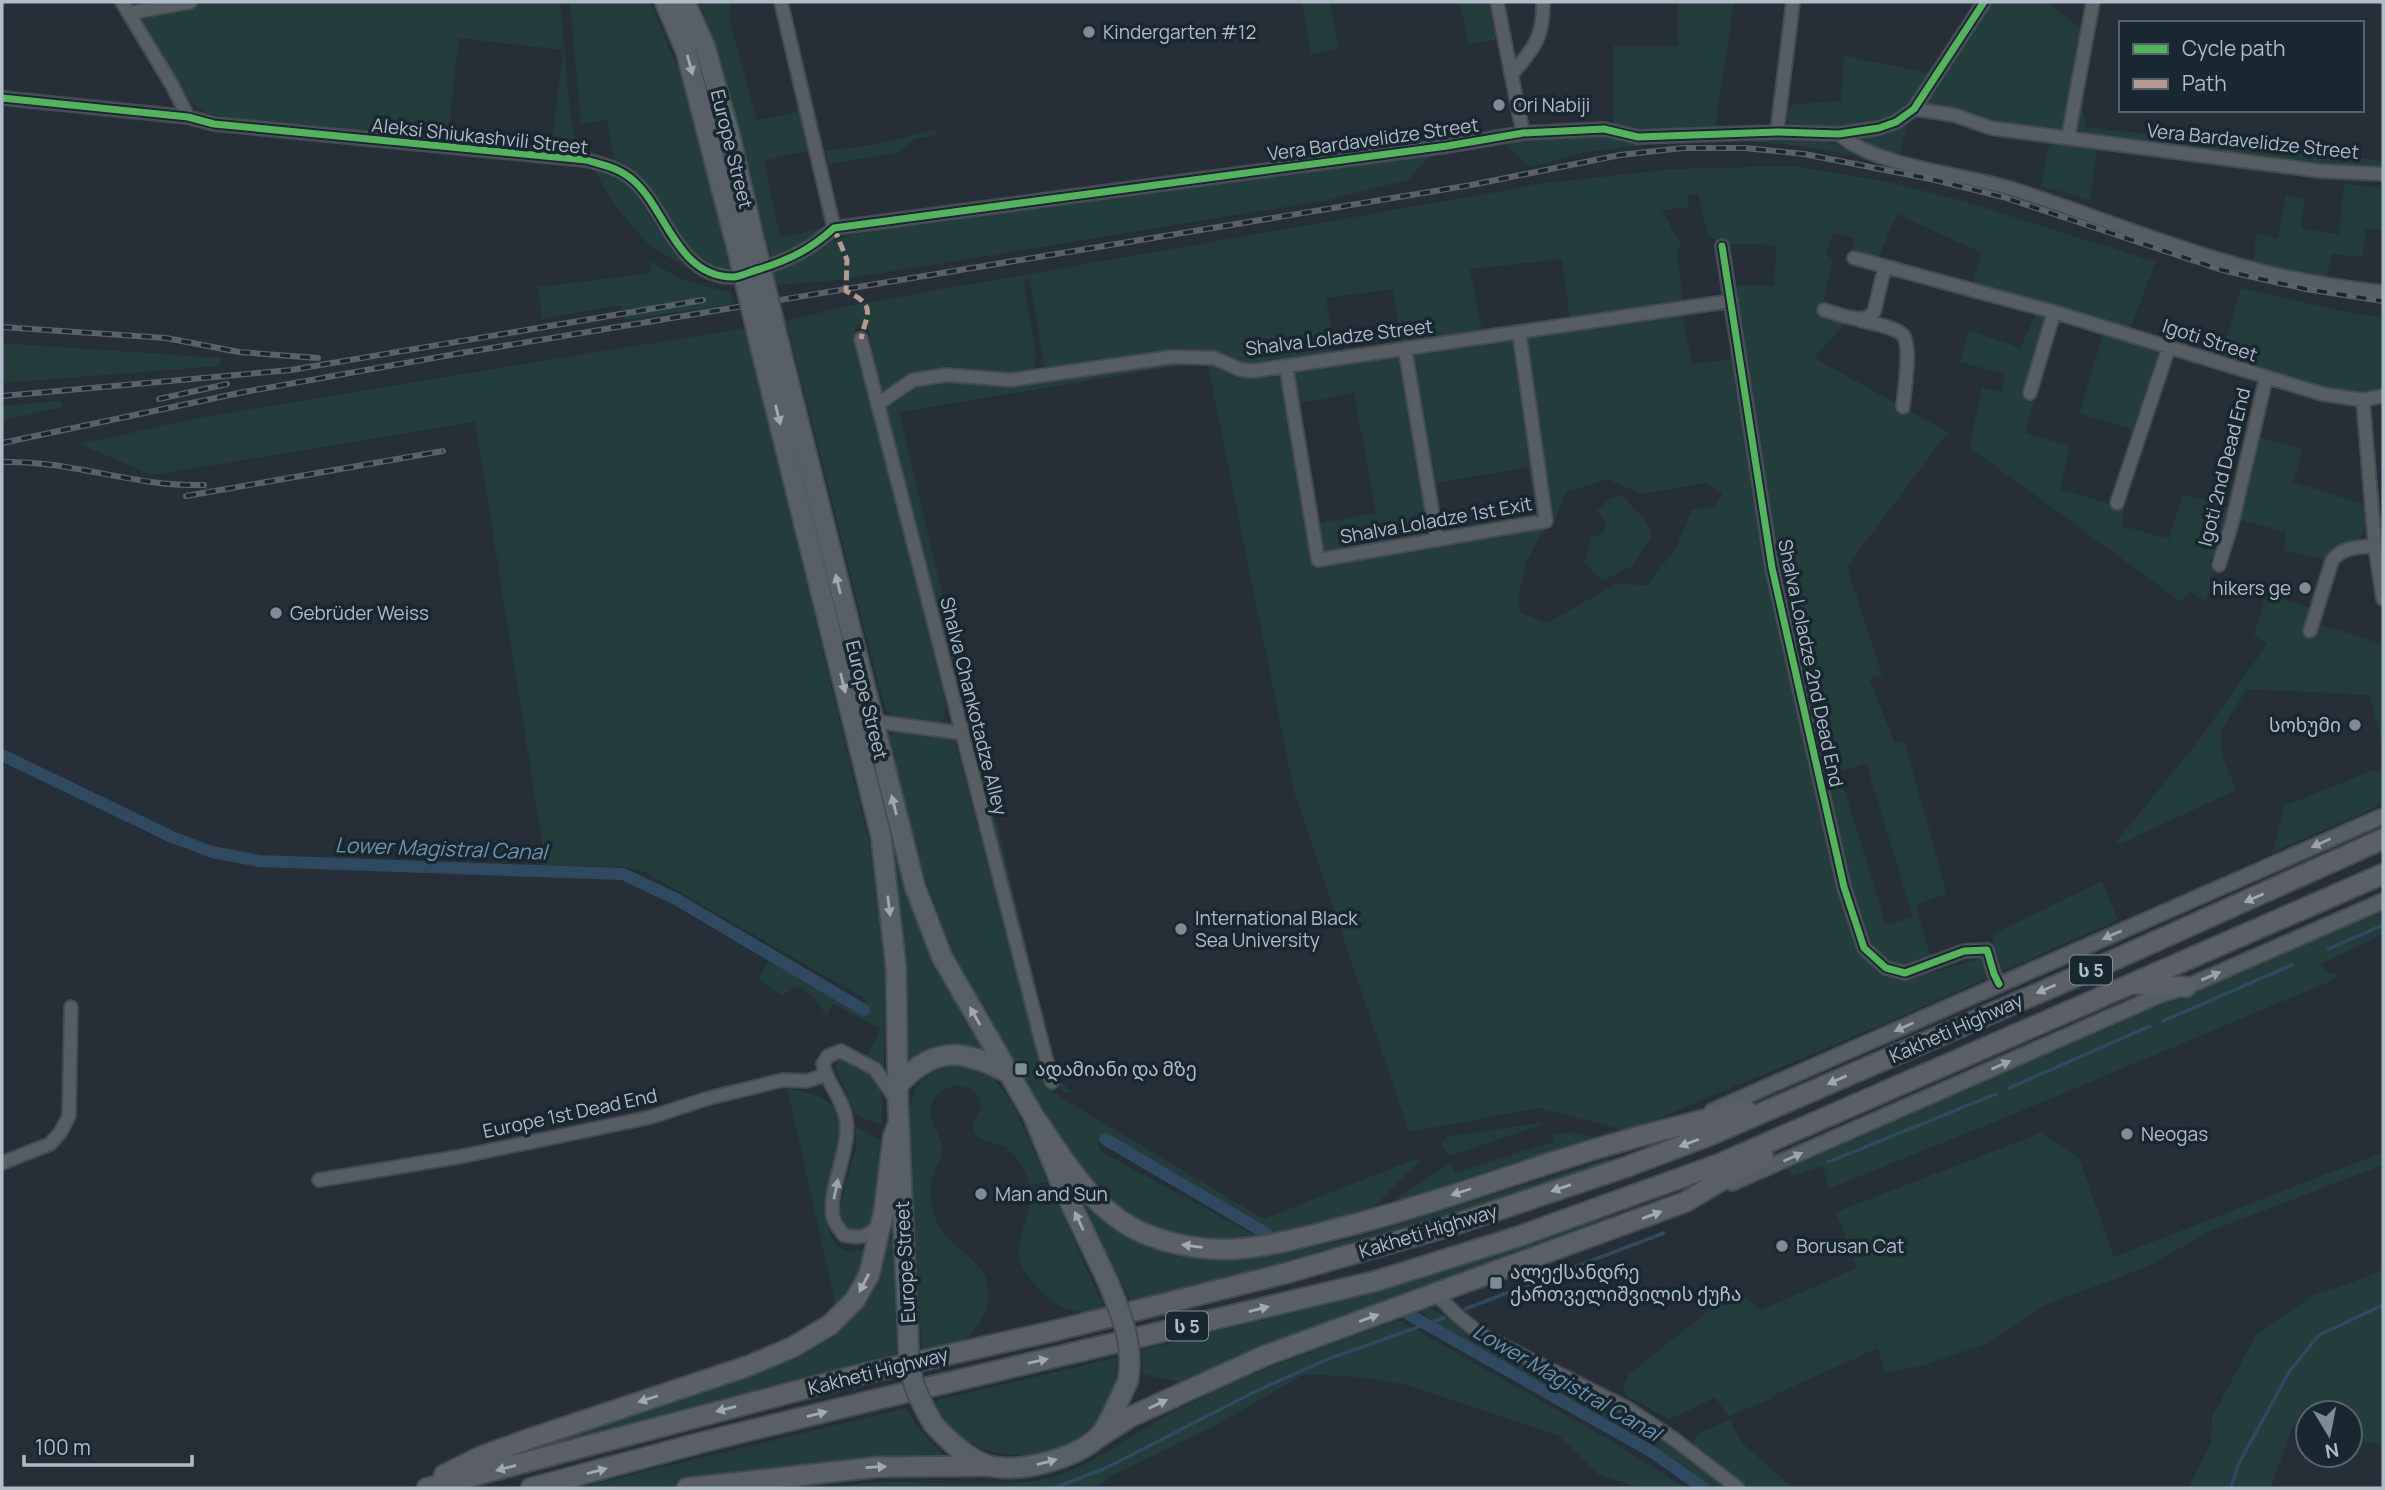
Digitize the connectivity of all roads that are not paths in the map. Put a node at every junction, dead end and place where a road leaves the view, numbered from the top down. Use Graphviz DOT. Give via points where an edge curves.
graph roads {
  1 [pos="122,2"];
  2 [pos="190,2"];
  3 [pos="665,2"];
  4 [pos="685,2"];
  5 [pos="781,2"];
  6 [pos="1497,2"];
  7 [pos="1543,2"];
  8 [pos="1793,2"];
  9 [pos="1984,2"];
  10 [pos="2093,2"];
  11 [pos="130,13"];
  12 [pos="1511,75"];
  13 [pos="2,98"];
  14 [pos="1914,109"];
  15 [pos="188,117"];
  16 [pos="1777,132"];
  17 [pos="1522,133"];
  18 [pos="1839,134"];
  19 [pos="2068,138"];
  20 [pos="2383,174"];
  21 [pos="834,228"];
  22 [pos="746,246"];
  23 [pos="1722,246"];
  24 [pos="1854,258"];
  25 [pos="1885,266"];
  26 [pos="2383,292"];
  27 [pos="1731,301"];
  28 [pos="1824,310"];
  29 [pos="2054,312"];
  30 [pos="1860,320"];
  31 [pos="1519,332"];
  32 [pos="861,339"];
  33 [pos="770,346"];
  34 [pos="2169,347"];
  35 [pos="1405,349"];
  36 [pos="1286,366"];
  37 [pos="2266,378"];
  38 [pos="2029,393"];
  39 [pos="2383,396"];
  40 [pos="2362,400"];
  41 [pos="877,404"];
  42 [pos="1903,407"];
  43 [pos="2117,503"];
  44 [pos="1437,540"];
  45 [pos="2375,546"];
  46 [pos="2218,565"];
  47 [pos="2383,599"];
  48 [pos="2310,631"];
  49 [pos="872,720"];
  50 [pos="961,733"];
  51 [pos="2383,816"];
  52 [pos="2383,839"];
  53 [pos="2383,874"];
  54 [pos="2383,901"];
  55 [pos="1999,984"];
  56 [pos="2132,984"];
  57 [pos="2186,987"];
  58 [pos="71,1007"];
  59 [pos="1012,1074"];
  60 [pos="825,1075"];
  61 [pos="1052,1082"];
  62 [pos="900,1084"];
  63 [pos="1798,1098"];
  64 [pos="898,1113"];
  65 [pos="1033,1115"];
  66 [pos="1828,1118"];
  67 [pos="1678,1125"];
  68 [pos="2,1163"];
  69 [pos="1626,1167"];
  70 [pos="319,1180"];
  71 [pos="1685,1202"];
  72 [pos="881,1223"];
  73 [pos="1436,1294"];
  74 [pos="1099,1437"];
  75 [pos="989,1466"];
  76 [pos="418,1488"];
  77 [pos="427,1488"];
  78 [pos="531,1488"];
  79 [pos="687,1488"];
  80 [pos="1738,1488"];
  1 -- 11 [label="street"];
  2 -- 11 [label="street"];
  3 -- 22 [label="main road, Europe Street, one-way" via="686,51 716,162"];
  4 -- 22 [label="main road, Europe Street" via="705,47 729,132"];
  5 -- 21 [label="street"];
  6 -- 12 [label="street"];
  7 -- 12 [label="street" via="1542,31"];
  8 -- 16 [label="street"];
  9 -- 14 [label="street"];
  10 -- 19 [label="street"];
  11 -- 15 [label="street"];
  12 -- 17 [label="street"];
  13 -- 15 [label="street, Aleksi Shiukashvili Street"];
  14 -- 18 [label="street, Vera Bardavelidze Street" via="1879,128"];
  14 -- 19 [label="street, Vera Bardavelidze Street" via="1991,128"];
  15 -- 21 [label="street, Aleksi Shiukashvili Street" via="214,124 586,160 618,169 636,182 683,252 706,271 734,277 779,263 815,245"];
  16 -- 17 [label="street, Vera Bardavelidze Street" via="1638,137 1604,129"];
  16 -- 18 [label="street, Vera Bardavelidze Street"];
  17 -- 21 [label="street, Vera Bardavelidze Street"];
  18 -- 26 [label="street" via="1875,155 2008,188 2241,266 2332,287"];
  19 -- 20 [label="street, Vera Bardavelidze Street" via="2320,171"];
  22 -- 33 [label="main road, Europe Street, bridge"];
  23 -- 27 [label="street, Shalva Loladze 2nd Dead End"];
  24 -- 25 [label="street, Igoti Street"];
  25 -- 29 [label="street, Igoti Street"];
  25 -- 30 [label="street" via="1874,312"];
  27 -- 31 [label="street, Shalva Loladze Street"];
  27 -- 55 [label="street, Shalva Loladze 2nd Dead End" via="1772,568 1844,887 1864,948 1886,968 1905,973 1965,951 1987,950"];
  28 -- 30 [label="street"];
  29 -- 34 [label="street, Igoti Street"];
  29 -- 38 [label="street"];
  30 -- 42 [label="street" via="1904,335 1908,347"];
  31 -- 35 [label="street, Shalva Loladze Street"];
  31 -- 44 [label="street, Shalva Loladze 1st Exit" via="1546,521"];
  32 -- 41 [label="street, Shalva Chankotadze Alley"];
  49 -- 33 [label="main road, Europe Street, one-way"];
  33 -- 62 [label="main road, Europe Street, one-way" via="881,836 896,967"];
  34 -- 37 [label="street, Igoti Street"];
  34 -- 43 [label="street"];
  35 -- 36 [label="street, Shalva Loladze Street"];
  35 -- 44 [label="street"];
  36 -- 41 [label="street, Shalva Loladze Street" via="1252,371 1213,358 1172,357 1011,380 947,375 914,380"];
  36 -- 44 [label="street, Shalva Loladze 1st Exit" via="1318,560"];
  37 -- 40 [label="street, Igoti Street"];
  37 -- 46 [label="street, Igoti 2nd Dead End"];
  39 -- 40 [label="street, Igoti Street"];
  40 -- 45 [label="street"];
  41 -- 50 [label="street, Shalva Chankotadze Alley"];
  45 -- 47 [label="street"];
  45 -- 48 [label="street" via="2337,554"];
  49 -- 50 [label="street"];
  59 -- 49 [label="main road, Europe Street, one-way" via="942,957 915,887"];
  50 -- 61 [label="street, Shalva Chankotadze Alley"];
  51 -- 55 [label="street, Kakheti Highway, one-way"];
  52 -- 63 [label="highway, Kakheti Highway / ს 5, one-way"];
  53 -- 56 [label="highway, Kakheti Highway / ს 5"];
  57 -- 54 [label="street, one-way"];
  55 -- 67 [label="street, Kakheti Highway, one-way"];
  56 -- 57 [label="highway"];
  56 -- 66 [label="highway, Kakheti Highway / ს 5"];
  71 -- 57 [label="street, one-way"];
  58 -- 68 [label="street" via="69,1116 50,1144"];
  59 -- 62 [label="main road" via="971,1055 951,1054 931,1058"];
  59 -- 65 [label="main road, Europe Street"];
  60 -- 64 [label="street" via="823,1064 828,1056 841,1051 875,1069"];
  60 -- 70 [label="street, Europe 1st Dead End" via="709,1098 651,1118"];
  72 -- 60 [label="street, one-way" via="867,1236 857,1238 844,1235 833,1220 847,1121"];
  62 -- 64 [label="main road, Europe Street"];
  63 -- 67 [label="highway"];
  63 -- 69 [label="highway, Kakheti Highway / ს 5, one-way"];
  64 -- 72 [label="highway"];
  64 -- 75 [label="main road, Europe Street, bridge" via="908,1363 917,1397 934,1425 955,1447"];
  67 -- 65 [label="highway, one-way" via="1373,1219 1283,1243 1234,1249 1187,1246 1124,1223 1093,1199"];
  74 -- 65 [label="main road, Europe Street, one-way, bridge" via="1128,1381 1131,1360 1125,1325"];
  66 -- 71 [label="highway"];
  78 -- 66 [label="highway, Kakheti Highway / ს 5, one-way" via="845,1407 1376,1281 1619,1201"];
  67 -- 69 [label="highway"];
  69 -- 77 [label="highway, Kakheti Highway / ს 5, one-way" via="1447,1227 1283,1274 858,1375"];
  73 -- 71 [label="highway, one-way"];
  72 -- 76 [label="highway, one-way" via="869,1276 855,1300 830,1325 793,1347 482,1456"];
  74 -- 73 [label="highway, one-way" via="1130,1417 1264,1356"];
  73 -- 80 [label="street" via="1480,1334 1627,1408"];
  75 -- 74 [label="main road, one-way" via="1034,1465 1060,1458"];
  79 -- 75 [label="highway, one-way" via="878,1467"];
}
